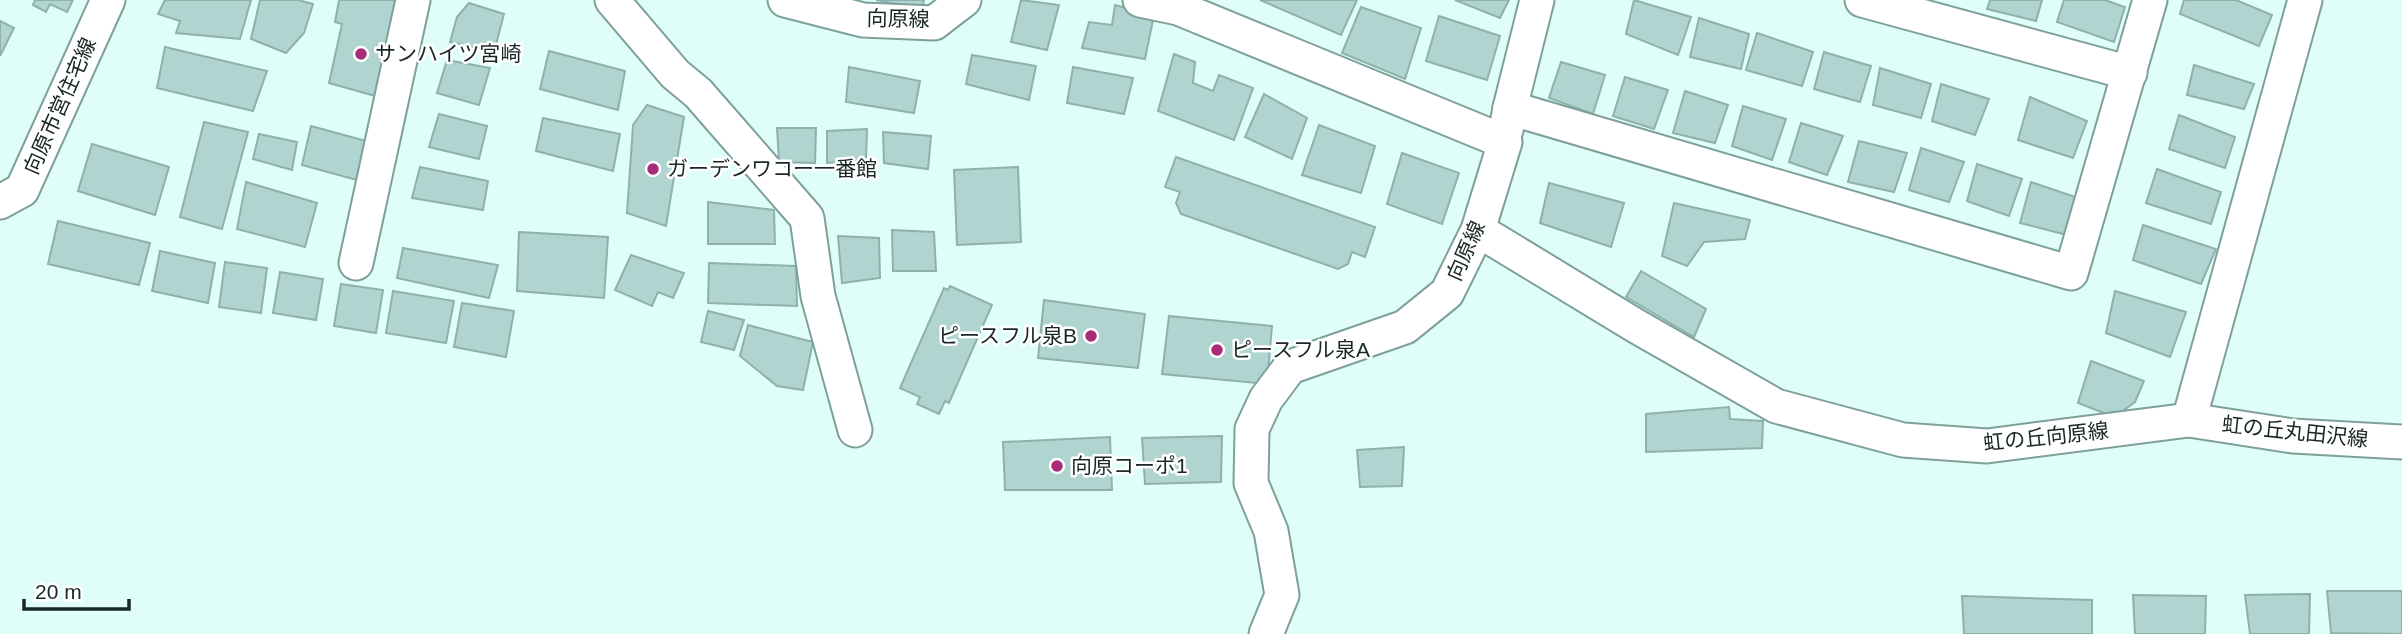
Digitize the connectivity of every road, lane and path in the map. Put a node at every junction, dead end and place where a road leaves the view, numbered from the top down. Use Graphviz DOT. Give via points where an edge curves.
graph roads {
  1 [pos="108,0"];
  2 [pos="413,0"];
  3 [pos="612,0"];
  4 [pos="785,0"];
  5 [pos="964,0"];
  6 [pos="1140,0"];
  7 [pos="1537,0"];
  8 [pos="1862,0"];
  9 [pos="2150,0"];
  10 [pos="2305,0"];
  11 [pos="2130,73"];
  12 [pos="1510,108"];
  13 [pos="1505,142"];
  14 [pos="0,202"];
  15 [pos="1478,230"];
  16 [pos="356,264"];
  17 [pos="2189,420"];
  18 [pos="855,430"];
  19 [pos="2402,442"];
  20 [pos="1273,632"];
  1 -- 14 [label="street, 向原市営住宅線" via="22,190"];
  2 -- 16 [label="street"];
  3 -- 18 [label="street" via="807,218 818,296"];
  4 -- 5 [label="street, 向原線" via="863,20 934,23"];
  6 -- 13 [label="street" via="1178,8"];
  7 -- 12 [label="street, 向原線"];
  8 -- 11 [label="street"];
  9 -- 11 [label="street"];
  10 -- 17 [label="street"];
  11 -- 12 [label="street" via="2071,273"];
  12 -- 13 [label="street, 向原線"];
  13 -- 15 [label="street, 向原線"];
  15 -- 17 [label="street, 虹の丘向原線" via="1776,406 1903,440 1987,446"];
  15 -- 20 [label="street, 向原線" via="1447,293 1405,327 1290,366 1266,399 1252,429 1251,483 1271,531 1282,595"];
  17 -- 19 [label="street, 虹の丘丸田沢線" via="2293,436"];
}
